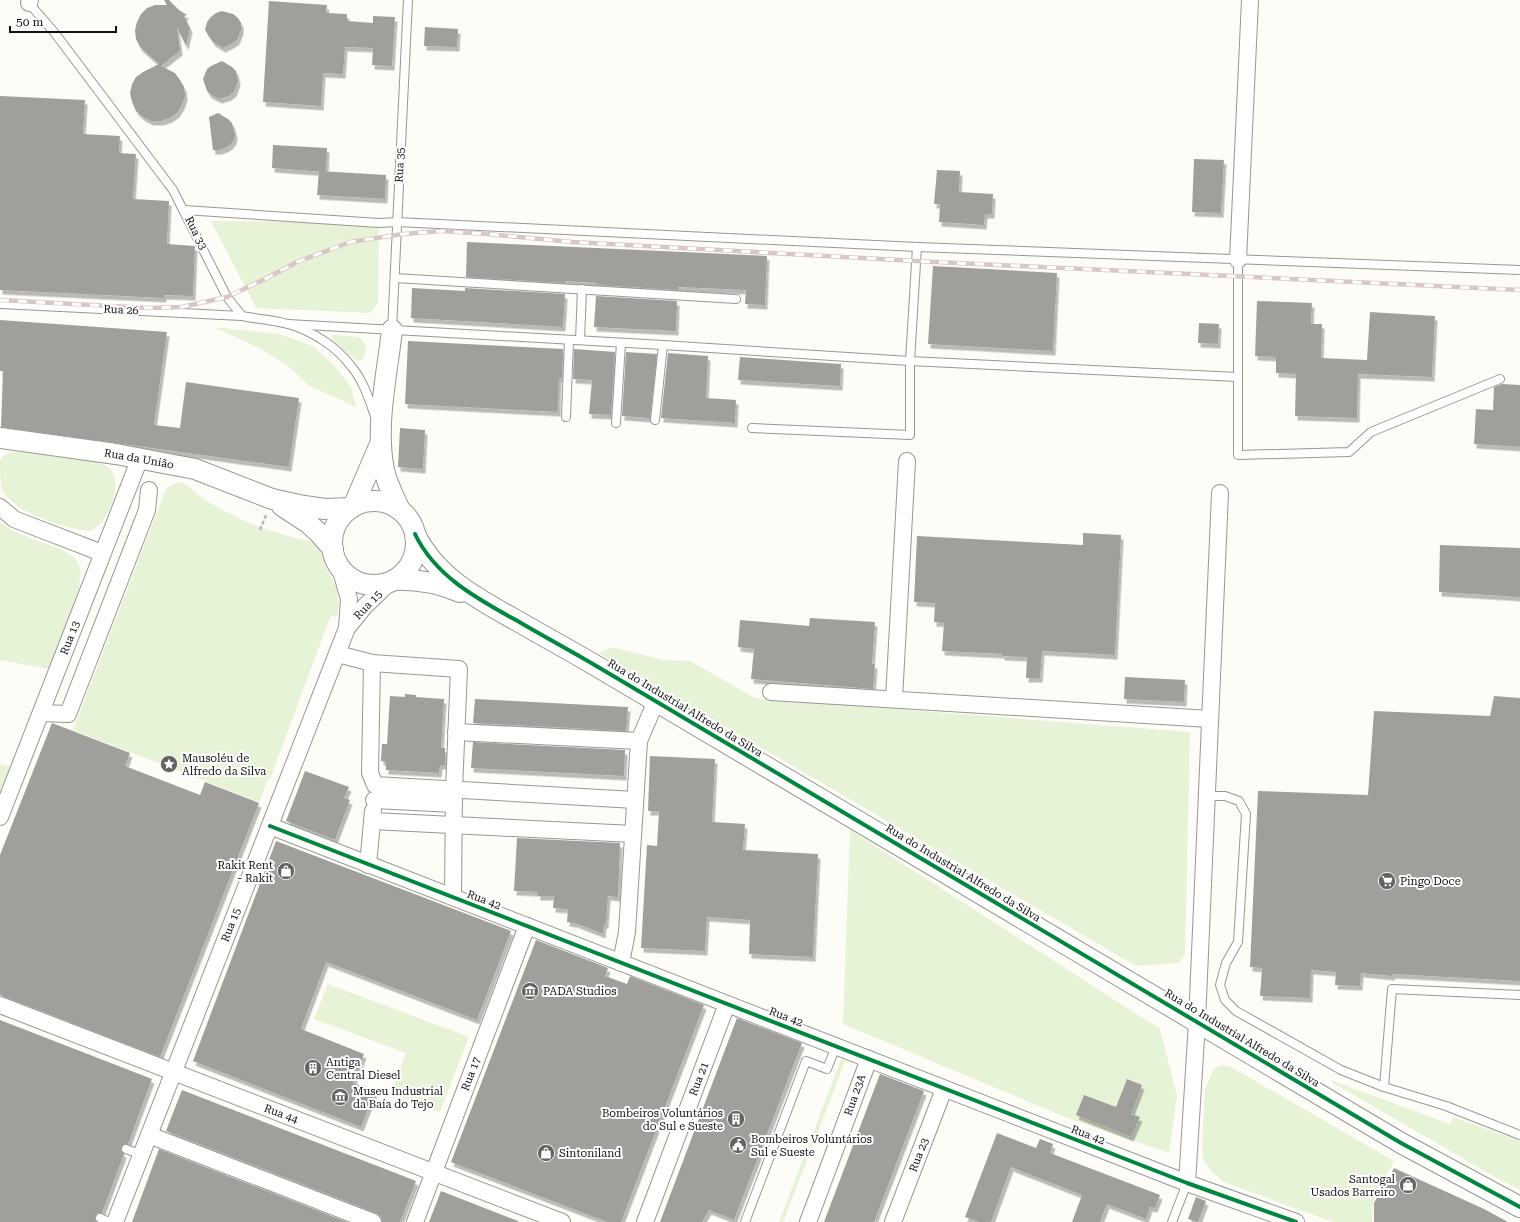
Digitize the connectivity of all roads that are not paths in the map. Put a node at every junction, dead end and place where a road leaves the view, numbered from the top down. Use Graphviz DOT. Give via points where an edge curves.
graph roads {
  1 [pos="408,0"];
  2 [pos="1250,0"];
  3 [pos="28,1"];
  4 [pos="184,210"];
  5 [pos="397,222"];
  6 [pos="917,247"];
  7 [pos="1238,260"];
  8 [pos="1520,270"];
  9 [pos="395,278"];
  10 [pos="582,289"];
  11 [pos="736,299"];
  12 [pos="0,304"];
  13 [pos="242,316"];
  14 [pos="288,324"];
  15 [pos="392,330"];
  16 [pos="570,340"];
  17 [pos="580,340"];
  18 [pos="621,343"];
  19 [pos="663,345"];
  20 [pos="910,361"];
  21 [pos="1237,377"];
  22 [pos="1500,379"];
  23 [pos="566,417"];
  24 [pos="655,420"];
  25 [pos="616,423"];
  26 [pos="752,428"];
  27 [pos="380,437"];
  28 [pos="0,438"];
  29 [pos="140,458"];
  30 [pos="907,461"];
  31 [pos="149,490"];
  32 [pos="1220,493"];
  33 [pos="272,500"];
  34 [pos="0,506"];
  35 [pos="352,508"];
  36 [pos="400,510"];
  37 [pos="415,534"];
  38 [pos="333,550"];
  39 [pos="102,553"];
  40 [pos="340,568"];
  41 [pos="392,581"];
  42 [pos="475,597"];
  43 [pos="347,628"];
  44 [pos="338,654"];
  45 [pos="372,663"];
  46 [pos="771,692"];
  47 [pos="894,699"];
  48 [pos="656,701"];
  49 [pos="41,713"];
  50 [pos="1210,719"];
  51 [pos="456,732"];
  52 [pos="639,741"];
  53 [pos="374,792"];
  54 [pos="1206,796"];
  55 [pos="454,797"];
  56 [pos="635,800"];
  57 [pos="0,817"];
  58 [pos="372,821"];
  59 [pos="453,825"];
  60 [pos="270,826"];
  61 [pos="633,834"];
  62 [pos="368,865"];
  63 [pos="453,897"];
  64 [pos="527,926"];
  65 [pos="621,963"];
  66 [pos="1520,995"];
  67 [pos="727,1004"];
  68 [pos="0,1005"];
  69 [pos="1196,1022"];
  70 [pos="836,1046"];
  71 [pos="869,1059"];
  72 [pos="174,1073"];
  73 [pos="1384,1087"];
  74 [pos="944,1089"];
  75 [pos="149,1135"];
  76 [pos="1520,1135"];
  77 [pos="126,1149"];
  78 [pos="142,1155"];
  79 [pos="433,1172"];
  80 [pos="1187,1183"];
  81 [pos="1520,1206"];
  82 [pos="526,1216"];
  83 [pos="100,1218"];
  84 [pos="109,1222"];
  85 [pos="115,1222"];
  86 [pos="373,1222"];
  87 [pos="415,1222"];
  88 [pos="562,1222"];
  89 [pos="645,1222"];
  90 [pos="745,1222"];
  91 [pos="808,1222"];
  92 [pos="893,1222"];
  93 [pos="1172,1222"];
  94 [pos="1296,1222"];
  1 -- 5 [label="lane, Rua 35"];
  2 -- 7 [label="street"];
  3 -- 4 [label="lane, Rua 33" via="173,190"];
  4 -- 5 [label="lane" via="379,223"];
  4 -- 13 [label="lane, Rua 33" via="226,296"];
  5 -- 6 [label="lane"];
  5 -- 9 [label="lane, Rua 35"];
  6 -- 7 [label="lane"];
  6 -- 20 [label="lane"];
  7 -- 8 [label="lane"];
  7 -- 21 [label="lane"];
  9 -- 10 [label="lane"];
  9 -- 15 [label="lane, Rua 35"];
  10 -- 11 [label="lane"];
  10 -- 17 [label="lane"];
  12 -- 13 [label="lane, Rua 26"];
  13 -- 14 [label="lane"];
  14 -- 15 [label="lane"];
  14 -- 27 [label="lane" via="324,341 352,366 368,396"];
  15 -- 16 [label="lane"];
  15 -- 27 [label="street"];
  16 -- 17 [label="lane"];
  16 -- 23 [label="lane"];
  17 -- 18 [label="lane"];
  18 -- 19 [label="lane"];
  18 -- 25 [label="lane"];
  19 -- 20 [label="lane"];
  19 -- 24 [label="lane"];
  20 -- 21 [label="lane"];
  20 -- 26 [label="lane" via="910,435"];
  21 -- 22 [label="lane" via="1238,455 1349,452 1371,432"];
  27 -- 35 [label="street"];
  27 -- 36 [label="street" via="387,483"];
  28 -- 29 [label="street, Rua da União"];
  29 -- 33 [label="street, Rua da União" via="195,469"];
  29 -- 39 [label="street, Rua 13"];
  30 -- 47 [label="street"];
  31 -- 49 [label="street" via="147,510 68,714"];
  32 -- 50 [label="street"];
  33 -- 35 [label="street, Rua da União" via="324,509"];
  33 -- 38 [label="street, Rua da União" via="308,523"];
  34 -- 39 [label="street" via="19,521"];
  35 -- 36 [label="street" via="364,502 377,501"];
  35 -- 38 [label="street" via="340,518 336,526 332,539"];
  36 -- 37 [label="street"];
  37 -- 41 [label="street" via="416,549 412,562 404,573"];
  37 -- 42 [label="street, Rua do Industrial Alfredo da Silva" via="421,547 443,573"];
  38 -- 40 [label="street"];
  39 -- 49 [label="street, Rua 13"];
  40 -- 41 [label="street" via="358,582 370,585"];
  40 -- 43 [label="street, Rua 15" via="349,599"];
  41 -- 42 [label="street, Rua do Industrial Alfredo da Silva" via="427,581"];
  41 -- 43 [label="street, Rua 15" via="365,606"];
  42 -- 48 [label="street, Rua do Industrial Alfredo da Silva"];
  43 -- 44 [label="street, Rua 15"];
  44 -- 45 [label="street"];
  44 -- 60 [label="street, Rua 15"];
  45 -- 51 [label="street" via="459,669"];
  45 -- 53 [label="street" via="370,772"];
  46 -- 47 [label="street"];
  47 -- 50 [label="street"];
  48 -- 52 [label="street"];
  48 -- 69 [label="street, Rua do Industrial Alfredo da Silva"];
  49 -- 57 [label="street, Rua 13"];
  50 -- 54 [label="street"];
  51 -- 52 [label="street"];
  51 -- 55 [label="street"];
  52 -- 56 [label="street"];
  53 -- 55 [label="street"];
  53 -- 58 [label="street"];
  54 -- 69 [label="street"];
  54 -- 73 [label="lane" via="1225,796 1239,801 1246,814 1238,942 1226,963 1220,985 1225,1000 1236,1011 1341,1070"];
  55 -- 56 [label="street"];
  55 -- 59 [label="street"];
  56 -- 61 [label="street"];
  58 -- 59 [label="street"];
  58 -- 62 [label="street"];
  59 -- 61 [label="street"];
  59 -- 63 [label="street"];
  60 -- 62 [label="street, Rua 42"];
  60 -- 72 [label="street, Rua 15"];
  61 -- 65 [label="street" via="627,932"];
  62 -- 63 [label="street, Rua 42"];
  63 -- 64 [label="street, Rua 42"];
  64 -- 65 [label="street, Rua 42"];
  64 -- 79 [label="street, Rua 17"];
  65 -- 67 [label="street, Rua 42"];
  66 -- 73 [label="lane" via="1392,989"];
  67 -- 70 [label="street, Rua 42"];
  67 -- 89 [label="street, Rua 21"];
  68 -- 72 [label="street, Rua 44"];
  69 -- 80 [label="street"];
  69 -- 81 [label="street, Rua do Industrial Alfredo da Silva" via="1401,1143"];
  70 -- 71 [label="street, Rua 42"];
  70 -- 90 [label="lane" via="827,1069 806,1061"];
  71 -- 74 [label="street, Rua 42"];
  71 -- 91 [label="street, Rua 23A"];
  72 -- 75 [label="street, Rua 15"];
  72 -- 79 [label="street, Rua 44"];
  73 -- 76 [label="lane" via="1446,1106"];
  74 -- 80 [label="street, Rua 42"];
  74 -- 92 [label="street, Rua 23"];
  75 -- 78 [label="street, Rua 15"];
  75 -- 86 [label="street"];
  77 -- 78 [label="lane"];
  78 -- 85 [label="street, Rua 15"];
  79 -- 82 [label="street, Rua 44"];
  79 -- 87 [label="street, Rua 17"];
  80 -- 93 [label="lane"];
  80 -- 94 [label="street, Rua 42"];
  82 -- 88 [label="street, Rua 44"];
  83 -- 84 [label="lane"];
}
